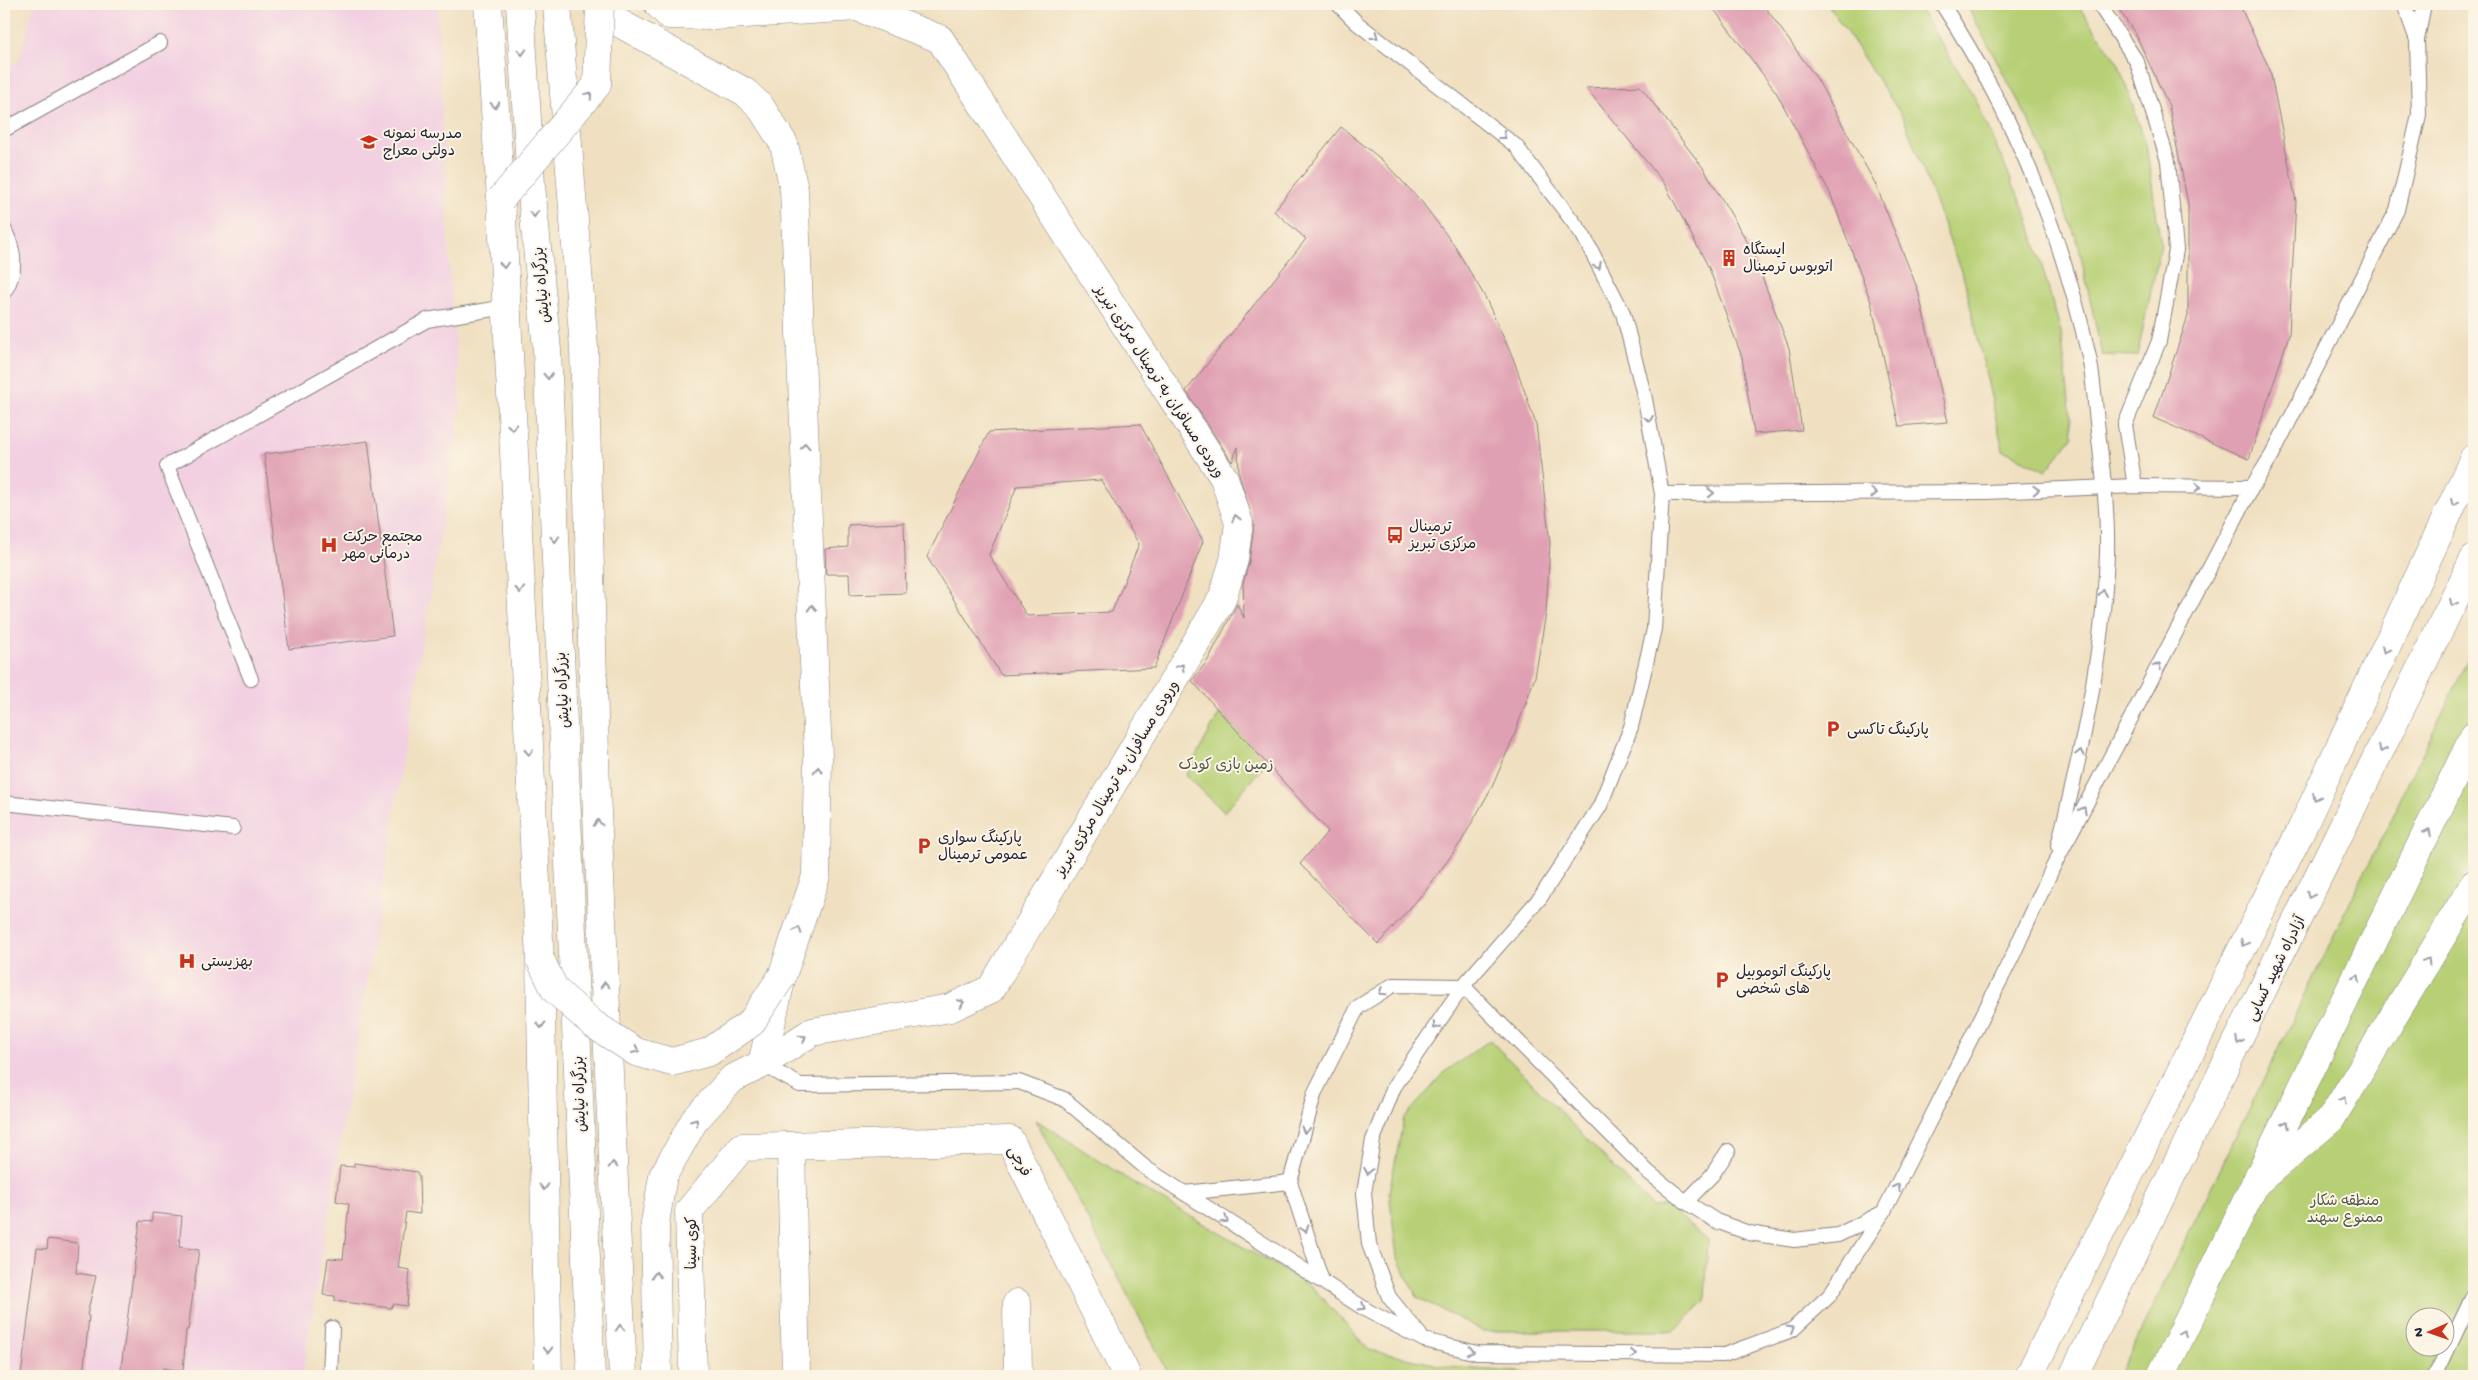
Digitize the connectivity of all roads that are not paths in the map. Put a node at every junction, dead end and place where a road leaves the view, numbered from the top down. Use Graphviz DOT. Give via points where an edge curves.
graph roads {
  1 [pos="488,4"];
  2 [pos="520,4"];
  3 [pos="556,4"];
  4 [pos="658,4"];
  5 [pos="1338,4"];
  6 [pos="1942,4"];
  7 [pos="2099,4"];
  8 [pos="2404,4"];
  9 [pos="2424,4"];
  10 [pos="599,8"];
  11 [pos="2417,40"];
  12 [pos="160,44"];
  13 [pos="4,130"];
  14 [pos="501,199"];
  15 [pos="4,229"];
  16 [pos="4,292"];
  17 [pos="506,307"];
  18 [pos="2474,458"];
  19 [pos="2135,486"];
  20 [pos="2105,487"];
  21 [pos="2252,488"];
  22 [pos="1662,494"];
  23 [pos="2474,559"];
  24 [pos="251,679"];
  25 [pos="2474,736"];
  26 [pos="4,803"];
  27 [pos="233,828"];
  28 [pos="2052,869"];
  29 [pos="2474,884"];
  30 [pos="540,959"];
  31 [pos="782,976"];
  32 [pos="1463,986"];
  33 [pos="762,1064"];
  34 [pos="791,1147"];
  35 [pos="1728,1150"];
  36 [pos="2258,1181"];
  37 [pos="1290,1182"];
  38 [pos="1184,1194"];
  39 [pos="1686,1202"];
  40 [pos="1884,1211"];
  41 [pos="1322,1281"];
  42 [pos="2474,1294"];
  43 [pos="1017,1303"];
  44 [pos="332,1328"];
  45 [pos="1424,1340"];
  46 [pos="330,1376"];
  47 [pos="548,1376"];
  48 [pos="591,1376"];
  49 [pos="623,1376"];
  50 [pos="658,1376"];
  51 [pos="693,1376"];
  52 [pos="796,1376"];
  53 [pos="1018,1376"];
  54 [pos="1127,1376"];
  55 [pos="2030,1376"];
  56 [pos="2073,1376"];
  57 [pos="2161,1376"];
  58 [pos="2435,1376"];
  1 -- 14 [label="main road, one-way"];
  2 -- 48 [label="main road, بزرگراه نیایش, one-way" via="531,185 546,350"];
  49 -- 3 [label="main road, بزرگراه نیایش, one-way" via="597,801 584,348"];
  33 -- 4 [label="main road, ورودی مسافران به ترمینال مرکزی تبریز, one-way" via="812,1032 950,1008 991,989 1222,599 1234,560 1238,522 1224,478 940,40 857,7 714,16 669,15"];
  5 -- 22 [label="lane, one-way" via="1516,146 1583,235 1623,314 1645,399"];
  6 -- 20 [label="lane" via="1973,51 2019,143 2059,244 2089,358"];
  7 -- 19 [label="lane" via="2137,62 2168,161 2176,250 2159,341 2125,425"];
  8 -- 11 [label="lane"];
  9 -- 11 [label="lane"];
  14 -- 10 [label="main road, one-way, bridge" via="598,85"];
  31 -- 10 [label="main road, one-way" via="816,876 818,756 794,190 784,144 760,106 745,92"];
  11 -- 21 [label="lane" via="2419,115 2397,210 2272,456"];
  12 -- 13 [label="lane"];
  14 -- 17 [label="main road, one-way"];
  15 -- 16 [label="lane" via="12,243 14,268 12,281"];
  17 -- 24 [label="lane" via="427,320 167,466"];
  17 -- 30 [label="main road, one-way"];
  18 -- 55 [label="main road, one-way" via="2302,828"];
  19 -- 20 [label="lane"];
  19 -- 21 [label="lane, one-way"];
  22 -- 20 [label="lane, one-way" via="1986,492"];
  28 -- 20 [label="lane, one-way" via="2078,768 2095,678 2107,554"];
  28 -- 21 [label="lane, one-way"];
  22 -- 32 [label="lane" via="1654,629 1631,727 1603,797 1540,898"];
  23 -- 56 [label="main road, آزادراه شهید کسایی, one-way"];
  36 -- 25 [label="main road, one-way"];
  26 -- 27 [label="lane"];
  40 -- 28 [label="lane, one-way" via="2012,957"];
  36 -- 29 [label="main road, one-way" via="2331,1119"];
  30 -- 31 [label="main road, one-way, bridge" via="555,990 593,1024 636,1052 672,1062 709,1052 751,1023"];
  30 -- 47 [label="main road, one-way"];
  31 -- 33 [label="main road"];
  32 -- 37 [label="lane, one-way" via="1393,984 1358,1007 1315,1092"];
  32 -- 39 [label="lane" via="1648,1172"];
  32 -- 45 [label="lane, one-way" via="1394,1087 1373,1140 1364,1193 1369,1244 1389,1297"];
  33 -- 38 [label="lane" via="800,1084 1019,1082 1064,1099 1147,1169"];
  50 -- 33 [label="main road, ورودی مسافران به ترمینال مرکزی تبریز, one-way" via="656,1223 663,1176 694,1121 732,1079"];
  34 -- 51 [label="main road, کوی سینا" via="742,1146 689,1212"];
  34 -- 52 [label="main road"];
  34 -- 54 [label="main road, فرجی" via="1010,1140"];
  35 -- 39 [label="lane" via="1712,1175"];
  57 -- 36 [label="main road, one-way"];
  37 -- 38 [label="lane"];
  37 -- 41 [label="lane, one-way"];
  38 -- 41 [label="lane, one-way"];
  39 -- 40 [label="lane" via="1716,1221 1749,1233 1794,1240 1838,1235"];
  45 -- 40 [label="lane, one-way" via="1477,1353 1724,1355 1792,1330 1829,1296"];
  41 -- 45 [label="lane, one-way" via="1368,1311"];
  42 -- 58 [label="lane"];
  43 -- 53 [label="main road"];
  44 -- 46 [label="lane"];
}
